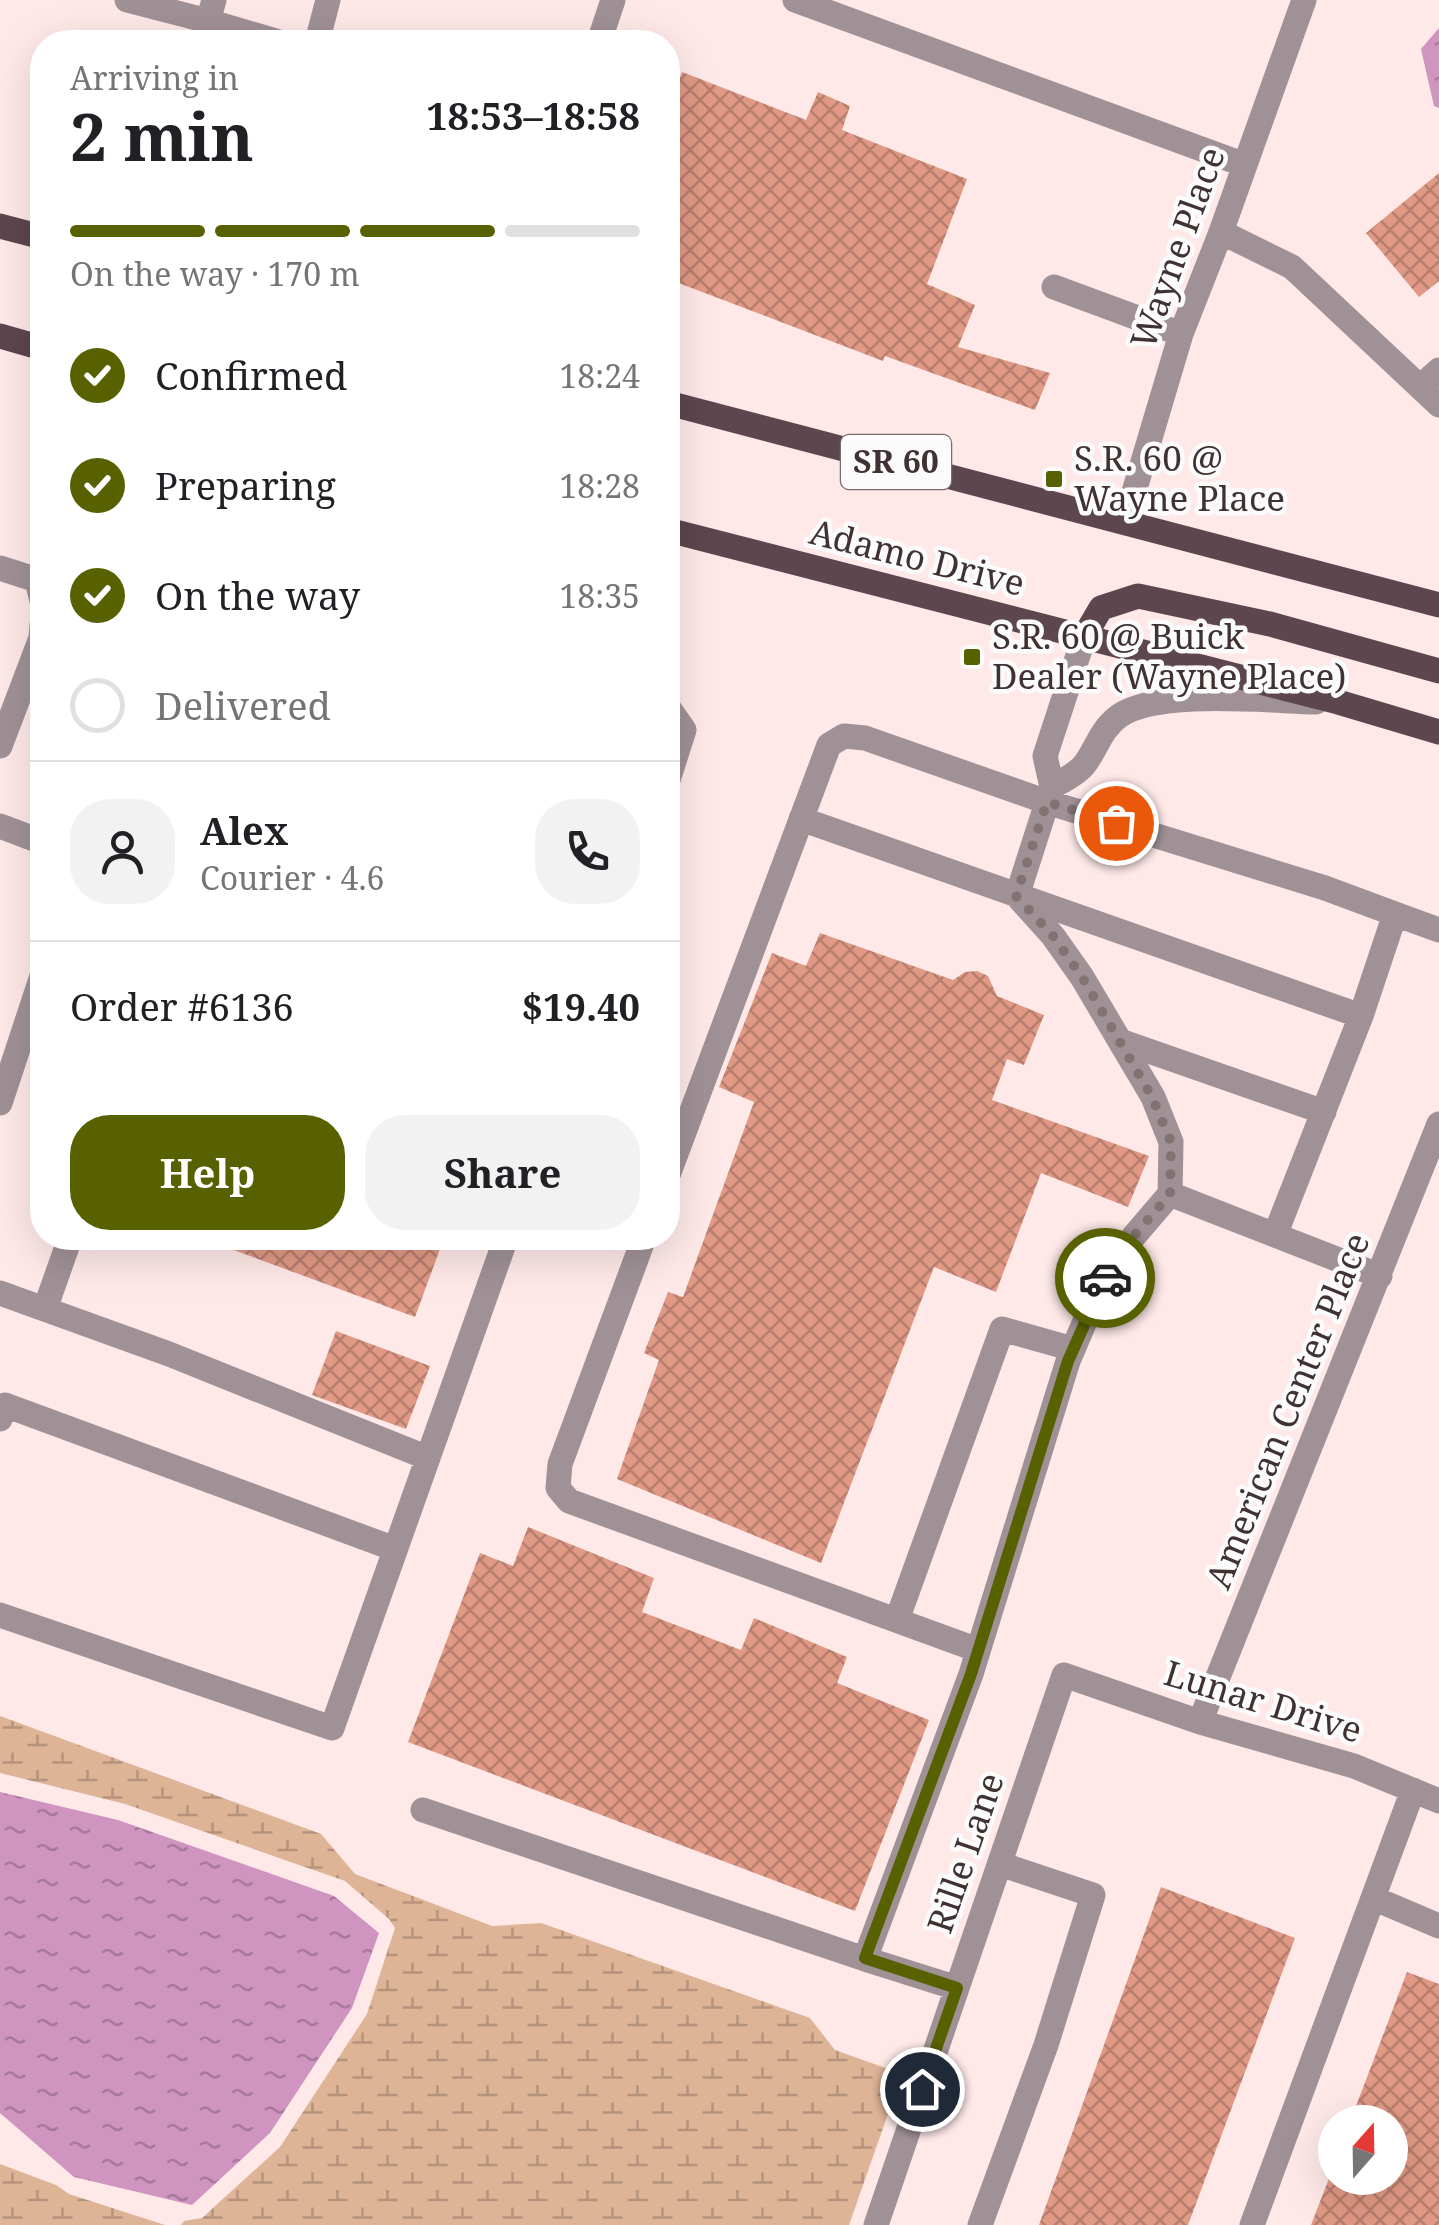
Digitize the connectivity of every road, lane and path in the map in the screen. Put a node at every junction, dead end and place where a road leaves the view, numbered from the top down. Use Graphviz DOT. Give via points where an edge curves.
graph roads {
  1 [pos="127,0"];
  2 [pos="328,0"];
  3 [pos="613,0"];
  4 [pos="794,0"];
  5 [pos="1304,0"];
  6 [pos="208,21"];
  7 [pos="238,30"];
  8 [pos="320,30"];
  9 [pos="602,30"];
  10 [pos="1245,165"];
  11 [pos="0,226"];
  12 [pos="1221,232"];
  13 [pos="30,234"];
  14 [pos="1054,288"];
  15 [pos="1181,334"];
  16 [pos="0,336"];
  17 [pos="30,345"];
  18 [pos="1433,388"];
  19 [pos="680,405"];
  20 [pos="1125,522"];
  21 [pos="680,533"];
  22 [pos="0,568"];
  23 [pos="30,577"];
  24 [pos="1439,605"];
  25 [pos="1084,636"];
  26 [pos="30,667"];
  27 [pos="1439,671"];
  28 [pos="1338,702"];
  29 [pos="1439,732"];
  30 [pos="0,746"];
  31 [pos="1050,794"];
  32 [pos="801,819"];
  33 [pos="0,826"];
  34 [pos="30,837"];
  35 [pos="1016,896"];
  36 [pos="1395,914"];
  37 [pos="1439,930"];
  38 [pos="30,1012"];
  39 [pos="1361,1016"];
  40 [pos="1123,1042"];
  41 [pos="0,1103"];
  42 [pos="1324,1112"];
  43 [pos="1439,1124"];
  44 [pos="680,1143"];
  45 [pos="1170,1194"];
  46 [pos="1275,1235"];
  47 [pos="66,1250"];
  48 [pos="502,1250"];
  49 [pos="640,1250"];
  50 [pos="1380,1276"];
  51 [pos="0,1292"];
  52 [pos="46,1309"];
  53 [pos="1073,1349"];
  54 [pos="0,1419"];
  55 [pos="428,1458"];
  56 [pos="396,1549"];
  57 [pos="0,1615"];
  58 [pos="897,1620"];
  59 [pos="978,1650"];
  60 [pos="1064,1675"];
  61 [pos="1200,1722"];
  62 [pos="1413,1790"];
  63 [pos="1439,1801"];
  64 [pos="423,1810"];
  65 [pos="1000,1864"];
  66 [pos="1372,1898"];
  67 [pos="1439,1926"];
  68 [pos="865,1958"];
  69 [pos="957,1988"];
  70 [pos="876,2225"];
  71 [pos="980,2225"];
  72 [pos="1252,2225"];
  1 -- 6 [label="street"];
  2 -- 8 [label="street"];
  3 -- 9 [label="street"];
  4 -- 10 [label="street"];
  5 -- 10 [label="street, Wayne Place"];
  6 -- 7 [label="street"];
  10 -- 12 [label="street, Wayne Place"];
  11 -- 13 [label="main road"];
  12 -- 15 [label="street, Wayne Place"];
  12 -- 18 [label="street" via="1292,267"];
  14 -- 15 [label="street"];
  15 -- 20 [label="street, Wayne Place"];
  16 -- 17 [label="main road"];
  19 -- 20 [label="main road, SR 60"];
  20 -- 24 [label="main road, SR 60"];
  21 -- 25 [label="main road, Adamo Drive"];
  22 -- 23 [label="street"];
  25 -- 27 [label="main road" via="1101,608 1138,596"];
  25 -- 28 [label="main road, Adamo Drive"];
  25 -- 31 [label="street" via="1045,756"];
  26 -- 30 [label="street"];
  28 -- 29 [label="main road, Adamo Drive"];
  28 -- 31 [label="street" via="1144,704 1118,717 1083,766"];
  31 -- 32 [label="street" via="844,736 829,745"];
  31 -- 35 [label="street"];
  31 -- 36 [label="street"];
  32 -- 35 [label="street"];
  32 -- 44 [label="street"];
  33 -- 34 [label="street"];
  35 -- 39 [label="street"];
  35 -- 40 [label="street" via="1053,936"];
  36 -- 37 [label="street"];
  36 -- 39 [label="street"];
  38 -- 41 [label="street"];
  39 -- 42 [label="street"];
  40 -- 42 [label="street"];
  40 -- 45 [label="street" via="1171,1142"];
  42 -- 46 [label="street"];
  43 -- 50 [label="street, American Center Place"];
  45 -- 46 [label="street"];
  45 -- 53 [label="street" via="1100,1286"];
  46 -- 50 [label="street"];
  47 -- 52 [label="street"];
  48 -- 55 [label="street"];
  49 -- 58 [label="street" via="560,1464 558,1488 569,1501"];
  50 -- 61 [label="street, American Center Place"];
  51 -- 52 [label="street"];
  52 -- 55 [label="street"];
  53 -- 58 [label="street" via="1002,1329"];
  53 -- 59 [label="street"];
  54 -- 56 [label="street" via="5,1405"];
  55 -- 56 [label="street"];
  56 -- 57 [label="street" via="332,1728"];
  58 -- 59 [label="street"];
  59 -- 68 [label="street"];
  60 -- 61 [label="street, Lunar Drive"];
  60 -- 65 [label="street, Rille Lane"];
  61 -- 62 [label="street, Lunar Drive"];
  62 -- 63 [label="street, Lunar Drive"];
  62 -- 66 [label="street"];
  64 -- 68 [label="street"];
  65 -- 69 [label="street, Rille Lane"];
  65 -- 71 [label="street" via="1093,1895"];
  66 -- 67 [label="street"];
  66 -- 72 [label="street"];
  68 -- 69 [label="street"];
  69 -- 70 [label="street, Rille Lane"];
}
